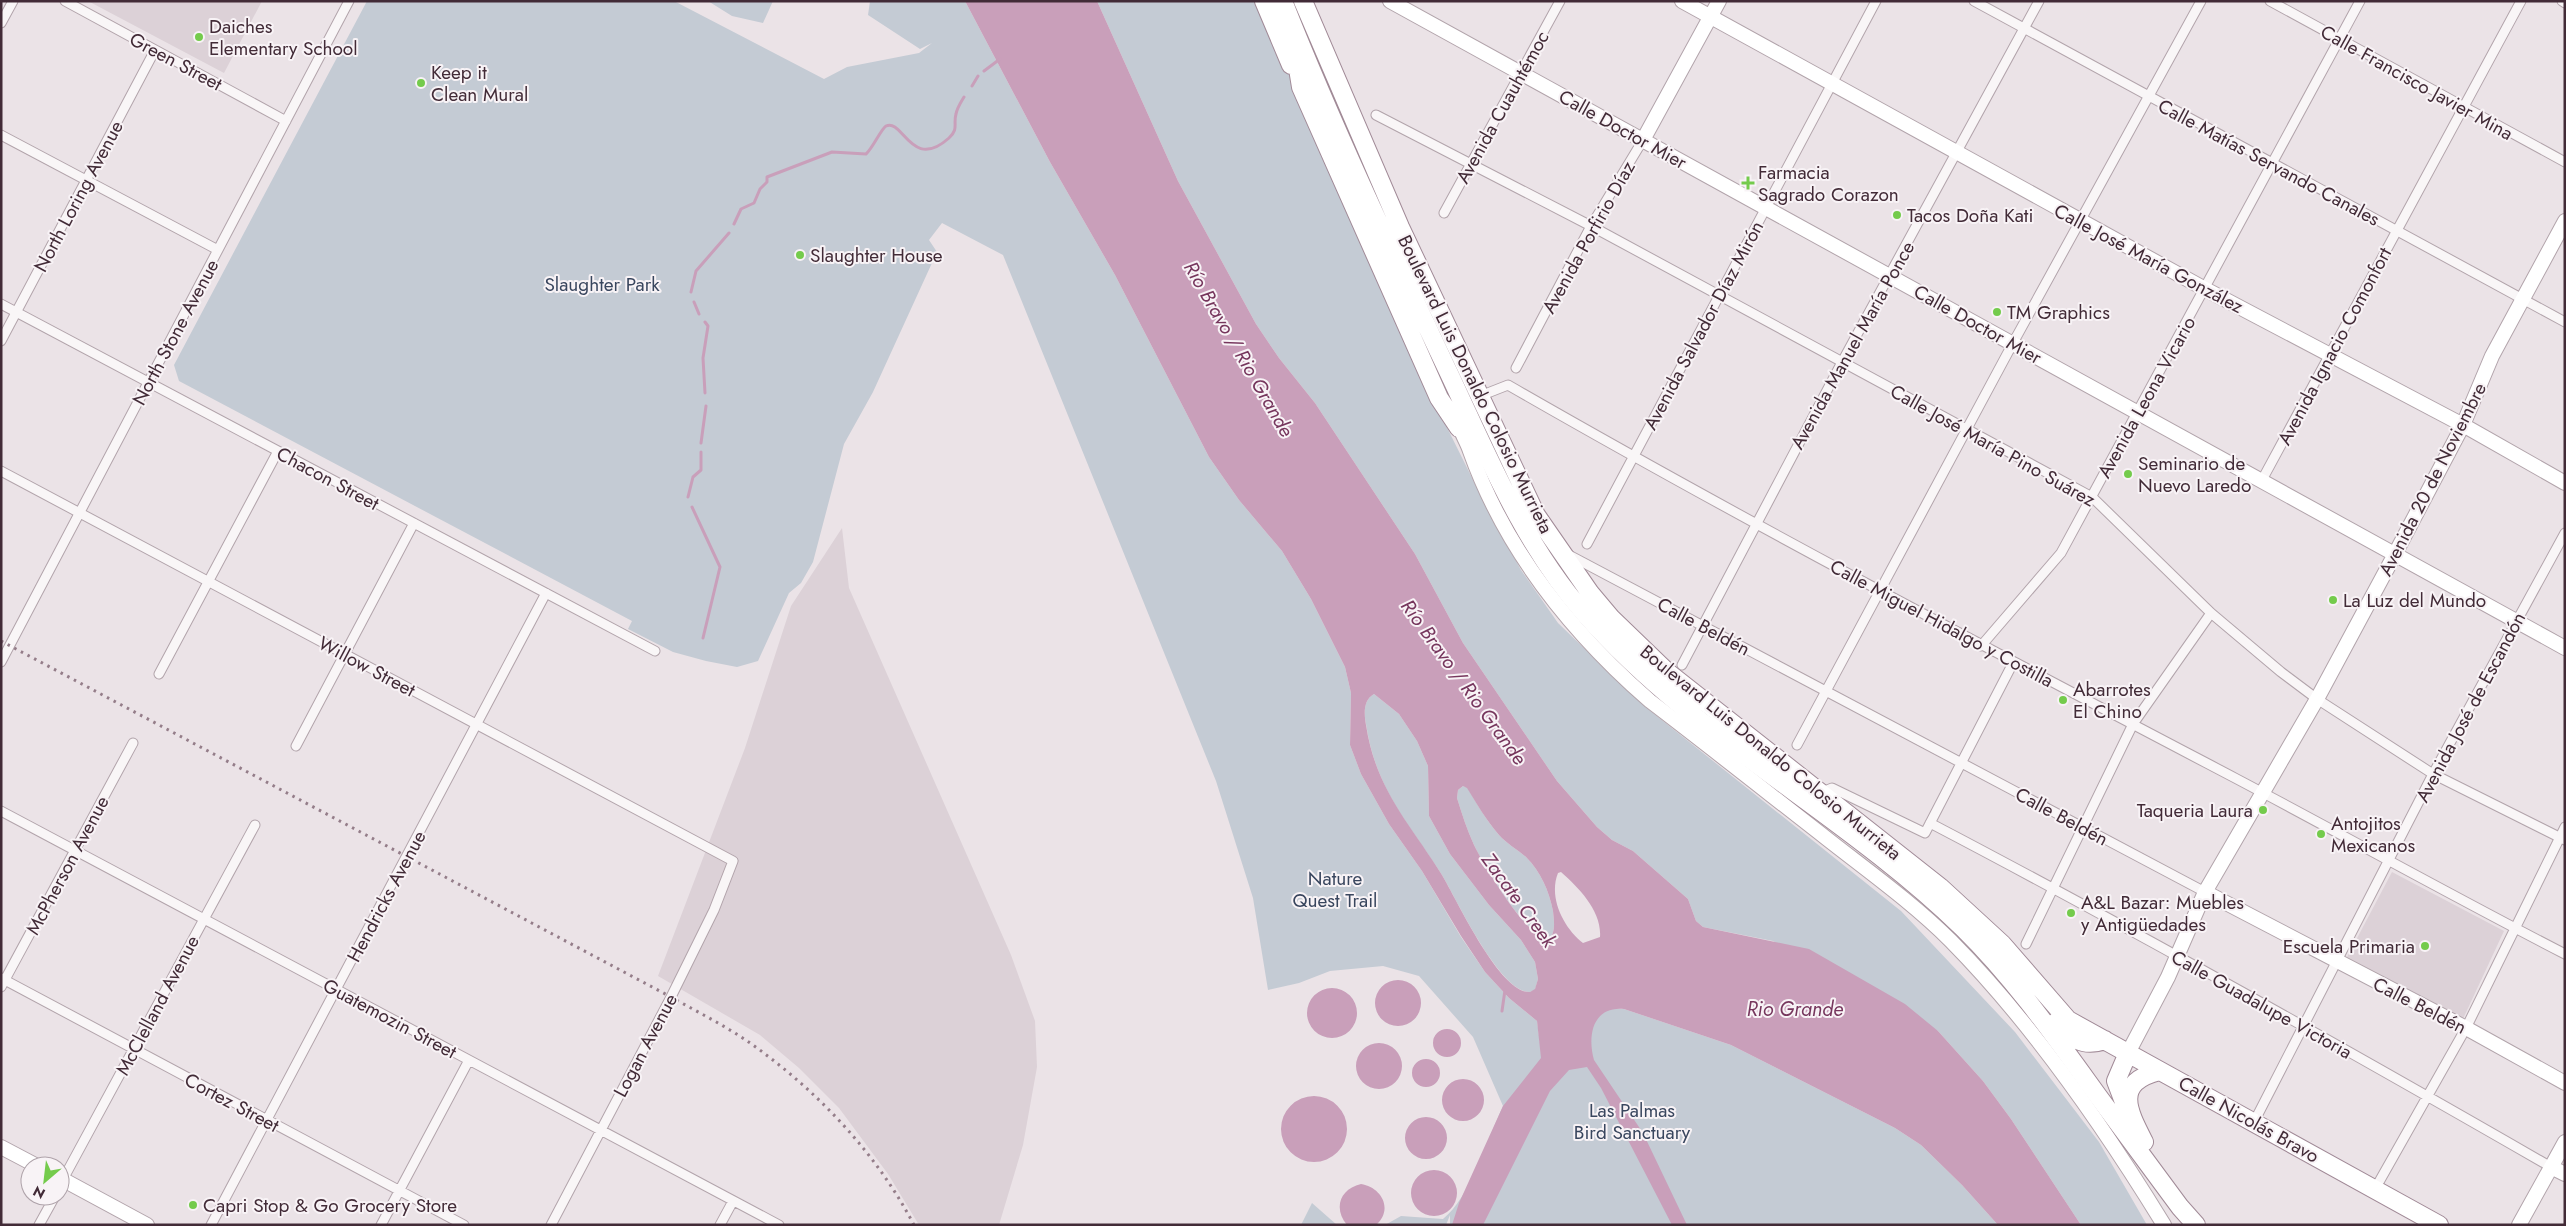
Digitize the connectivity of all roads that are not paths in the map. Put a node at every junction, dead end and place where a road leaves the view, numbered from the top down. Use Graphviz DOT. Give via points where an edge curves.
graph roads {
  1 [pos="13,1"];
  2 [pos="65,1"];
  3 [pos="349,1"];
  4 [pos="1264,1"];
  5 [pos="1283,1"];
  6 [pos="1303,1"];
  7 [pos="1560,1"];
  8 [pos="1682,1"];
  9 [pos="1719,1"];
  10 [pos="1876,1"];
  11 [pos="1974,1"];
  12 [pos="2040,1"];
  13 [pos="2201,1"];
  14 [pos="2270,1"];
  15 [pos="2360,1"];
  16 [pos="2521,1"];
  17 [pos="1391,2"];
  18 [pos="1710,17"];
  19 [pos="1290,19"];
  20 [pos="1,23"];
  21 [pos="2024,30"];
  22 [pos="2339,40"];
  23 [pos="156,50"];
  24 [pos="1521,73"];
  25 [pos="1831,84"];
  26 [pos="1301,87"];
  27 [pos="2148,96"];
  28 [pos="2463,108"];
  29 [pos="1376,114"];
  30 [pos="286,121"];
  31 [pos="1,135"];
  32 [pos="1643,140"];
  33 [pos="1956,153"];
  34 [pos="2565,162"];
  35 [pos="1471,163"];
  36 [pos="2272,163"];
  37 [pos="86,180"];
  38 [pos="1767,208"];
  39 [pos="1444,213"];
  40 [pos="2081,221"];
  41 [pos="2565,221"];
  42 [pos="1591,226"];
  43 [pos="2396,230"];
  44 [pos="218,250"];
  45 [pos="1890,276"];
  46 [pos="2206,289"];
  47 [pos="1719,296"];
  48 [pos="2522,298"];
  49 [pos="1,304"];
  50 [pos="17,312"];
  51 [pos="2565,322"];
  52 [pos="1,341"];
  53 [pos="2013,343"];
  54 [pos="2330,355"];
  55 [pos="1842,362"];
  56 [pos="1516,368"];
  57 [pos="148,383"];
  58 [pos="1480,396"];
  59 [pos="1463,403"];
  60 [pos="2137,412"];
  61 [pos="2463,425"];
  62 [pos="1459,428"];
  63 [pos="1967,429"];
  64 [pos="278,451"];
  65 [pos="1632,456"];
  66 [pos="1,471"];
  67 [pos="2262,480"];
  68 [pos="2565,483"];
  69 [pos="2092,497"];
  70 [pos="80,513"];
  71 [pos="414,523"];
  72 [pos="1756,523"];
  73 [pos="2565,533"];
  74 [pos="1587,544"];
  75 [pos="1558,550"];
  76 [pos="2396,554"];
  77 [pos="209,582"];
  78 [pos="1880,591"];
  79 [pos="546,593"];
  80 [pos="2211,613"];
  81 [pos="2517,621"];
  82 [pos="1702,624"];
  83 [pos="1981,646"];
  84 [pos="2565,648"];
  85 [pos="655,651"];
  86 [pos="344,654"];
  87 [pos="1,662"];
  88 [pos="2013,663"];
  89 [pos="1682,665"];
  90 [pos="159,674"];
  91 [pos="1826,691"];
  92 [pos="2317,699"];
  93 [pos="2133,724"];
  94 [pos="478,725"];
  95 [pos="133,742"];
  96 [pos="1797,745"];
  97 [pos="296,746"];
  98 [pos="1961,762"];
  99 [pos="2433,774"];
  100 [pos="1820,793"];
  101 [pos="2263,793"];
  102 [pos="1,811"];
  103 [pos="1930,823"];
  104 [pos="255,824"];
  105 [pos="2084,827"];
  106 [pos="2565,827"];
  107 [pos="2562,839"];
  108 [pos="74,850"];
  109 [pos="733,861"];
  110 [pos="2388,862"];
  111 [pos="2054,888"];
  112 [pos="2205,892"];
  113 [pos="203,918"];
  114 [pos="2514,928"];
  115 [pos="2026,944"];
  116 [pos="2565,954"];
  117 [pos="2175,956"];
  118 [pos="2337,962"];
  119 [pos="2003,973"];
  120 [pos="3,982"];
  121 [pos="337,989"];
  122 [pos="2060,1013"];
  123 [pos="2304,1026"];
  124 [pos="2466,1028"];
  125 [pos="2105,1040"];
  126 [pos="133,1050"];
  127 [pos="2128,1053"];
  128 [pos="469,1060"];
  129 [pos="2159,1070"];
  130 [pos="2116,1082"];
  131 [pos="2565,1083"];
  132 [pos="2429,1097"];
  133 [pos="2108,1109"];
  134 [pos="2129,1114"];
  135 [pos="267,1120"];
  136 [pos="2254,1122"];
  137 [pos="600,1130"];
  138 [pos="2565,1142"];
  139 [pos="1,1147"];
  140 [pos="20,1157"];
  141 [pos="70,1165"];
  142 [pos="2551,1167"];
  143 [pos="2565,1174"];
  144 [pos="2158,1176"];
  145 [pos="70,1186"];
  146 [pos="2375,1189"];
  147 [pos="399,1191"];
  148 [pos="733,1200"];
  149 [pos="49,1206"];
  150 [pos="39,1225"];
  151 [pos="147,1225"];
  152 [pos="211,1225"];
  153 [pos="381,1225"];
  154 [pos="464,1225"];
  155 [pos="550,1225"];
  156 [pos="720,1225"];
  157 [pos="778,1225"];
  158 [pos="2164,1225"];
  159 [pos="2181,1225"];
  160 [pos="2196,1225"];
  161 [pos="2439,1225"];
  162 [pos="2519,1225"];
  1 -- 20 [label="street"];
  2 -- 23 [label="street, Green Street"];
  3 -- 30 [label="street, North Stone Avenue"];
  4 -- 26 [label="highway"];
  5 -- 19 [label="highway, Boulevard Luis Donaldo Colosio Murrieta"];
  6 -- 58 [label="highway, Boulevard Luis Donaldo Colosio Murrieta" via="1400,227"];
  7 -- 24 [label="street, Avenida Cuauhtémoc"];
  8 -- 18 [label="street, Calle José María González"];
  9 -- 18 [label="street, Avenida Porfirio Díaz"];
  10 -- 25 [label="street, Avenida Salvador Díaz Mirón"];
  11 -- 21 [label="street, Calle Matías Servando Canales"];
  12 -- 21 [label="street, Avenida Manuel María Ponce"];
  13 -- 27 [label="street"];
  14 -- 22 [label="street, Calle Francisco Javier Mina"];
  15 -- 22 [label="street, Avenida Leona Vicario"];
  16 -- 28 [label="street, Avenida Ignacio Comonfort"];
  17 -- 24 [label="street, Calle Doctor Mier"];
  18 -- 25 [label="street, Calle José María González"];
  18 -- 32 [label="street, Avenida Porfirio Díaz"];
  19 -- 26 [label="highway"];
  19 -- 59 [label="highway, Boulevard Luis Donaldo Colosio Murrieta"];
  21 -- 27 [label="street, Calle Matías Servando Canales"];
  21 -- 33 [label="street, Avenida Manuel María Ponce"];
  22 -- 28 [label="street, Calle Francisco Javier Mina"];
  22 -- 36 [label="street, Avenida Leona Vicario"];
  23 -- 30 [label="street, Green Street"];
  23 -- 37 [label="street, North Loring Avenue"];
  24 -- 32 [label="street, Calle Doctor Mier"];
  24 -- 35 [label="street, Avenida Cuauhtémoc"];
  25 -- 33 [label="street, Calle José María González"];
  25 -- 38 [label="street, Avenida Salvador Díaz Mirón"];
  26 -- 62 [label="highway" via="1439,398"];
  27 -- 36 [label="street, Calle Matías Servando Canales"];
  27 -- 40 [label="street"];
  28 -- 34 [label="street, Calle Francisco Javier Mina"];
  28 -- 43 [label="street, Avenida Ignacio Comonfort"];
  29 -- 35 [label="street, Calle José María Pino Suárez"];
  30 -- 44 [label="street, North Stone Avenue"];
  31 -- 37 [label="street"];
  32 -- 38 [label="street, Calle Doctor Mier"];
  32 -- 42 [label="street, Avenida Porfirio Díaz"];
  33 -- 40 [label="street, Calle José María González"];
  33 -- 45 [label="street, Avenida Manuel María Ponce"];
  35 -- 39 [label="street, Avenida Cuauhtémoc"];
  35 -- 42 [label="street, Calle José María Pino Suárez"];
  36 -- 43 [label="street, Calle Matías Servando Canales"];
  36 -- 46 [label="street, Avenida Leona Vicario"];
  37 -- 44 [label="street"];
  37 -- 50 [label="street, North Loring Avenue"];
  38 -- 45 [label="street, Calle Doctor Mier"];
  38 -- 47 [label="street, Avenida Salvador Díaz Mirón"];
  40 -- 46 [label="street, Calle José María González"];
  40 -- 53 [label="street"];
  41 -- 48 [label="street, Avenida 20 de Noviembre"];
  42 -- 47 [label="street, Calle José María Pino Suárez"];
  42 -- 56 [label="street, Avenida Porfirio Díaz"];
  43 -- 48 [label="street, Calle Matías Servando Canales"];
  43 -- 54 [label="street, Avenida Ignacio Comonfort"];
  44 -- 57 [label="street, North Stone Avenue"];
  45 -- 53 [label="street, Calle Doctor Mier"];
  45 -- 55 [label="street, Avenida Manuel María Ponce"];
  46 -- 54 [label="street, Calle José María González"];
  46 -- 60 [label="street, Avenida Leona Vicario"];
  47 -- 55 [label="street, Calle José María Pino Suárez"];
  47 -- 65 [label="street, Avenida Salvador Díaz Mirón"];
  48 -- 51 [label="street, Calle Matías Servando Canales"];
  48 -- 61 [label="street, Avenida 20 de Noviembre" via="2492,356"];
  49 -- 50 [label="street, Chacon Street"];
  50 -- 52 [label="street, North Loring Avenue"];
  50 -- 57 [label="street, Chacon Street"];
  53 -- 60 [label="street, Calle Doctor Mier"];
  53 -- 63 [label="street"];
  54 -- 61 [label="street, Calle José María González"];
  54 -- 67 [label="street, Avenida Ignacio Comonfort"];
  55 -- 63 [label="street, Calle José María Pino Suárez"];
  55 -- 72 [label="street, Avenida Manuel María Ponce"];
  57 -- 64 [label="street, Chacon Street"];
  57 -- 70 [label="street, North Stone Avenue"];
  58 -- 59 [label="street"];
  58 -- 65 [label="street, Calle Miguel Hidalgo y Costilla" via="1508,385"];
  58 -- 75 [label="highway, Boulevard Luis Donaldo Colosio Murrieta" via="1536,515"];
  59 -- 62 [label="street, Boulevard Luis Donaldo Colosio Murrieta" via="1457,410"];
  59 -- 119 [label="highway, Boulevard Luis Donaldo Colosio Murrieta" via="1523,524 1576,603 1605,636 1704,724 1928,897 1963,928"];
  60 -- 67 [label="street, Calle Doctor Mier"];
  60 -- 69 [label="street, Avenida Leona Vicario"];
  61 -- 68 [label="street, Calle José María González"];
  61 -- 76 [label="street, Avenida 20 de Noviembre"];
  62 -- 158 [label="street, Boulevard Luis Donaldo Colosio Murrieta" via="1479,477 1528,565 1581,633 1620,675 1650,700 1882,882 1949,939 2011,1008 2081,1100 2129,1167"];
  63 -- 69 [label="street, Calle José María Pino Suárez"];
  63 -- 78 [label="street"];
  64 -- 71 [label="street, Chacon Street"];
  64 -- 77 [label="street"];
  65 -- 72 [label="street, Calle Miguel Hidalgo y Costilla"];
  65 -- 74 [label="street, Avenida Salvador Díaz Mirón"];
  66 -- 70 [label="street, Willow Street"];
  67 -- 76 [label="street, Calle Doctor Mier"];
  69 -- 80 [label="street, Calle José María Pino Suárez"];
  69 -- 83 [label="street, Avenida Leona Vicario" via="2061,553"];
  70 -- 77 [label="street, Willow Street"];
  70 -- 87 [label="street, North Stone Avenue"];
  71 -- 79 [label="street, Chacon Street"];
  71 -- 86 [label="street"];
  72 -- 78 [label="street, Calle Miguel Hidalgo y Costilla"];
  72 -- 82 [label="street, Avenida Manuel María Ponce"];
  73 -- 81 [label="street, Avenida José de Escandón"];
  75 -- 82 [label="street, Calle Beldén"];
  75 -- 100 [label="highway, Boulevard Luis Donaldo Colosio Murrieta" via="1590,593 1642,649 1707,705"];
  76 -- 81 [label="street, Calle Doctor Mier"];
  76 -- 92 [label="street, Avenida 20 de Noviembre"];
  77 -- 86 [label="street, Willow Street"];
  77 -- 90 [label="street"];
  78 -- 83 [label="street, Calle Miguel Hidalgo y Costilla"];
  78 -- 91 [label="street"];
  79 -- 85 [label="street, Chacon Street"];
  79 -- 94 [label="street, Hendricks Avenue"];
  80 -- 92 [label="street, Calle José María Pino Suárez"];
  80 -- 93 [label="street"];
  81 -- 84 [label="street, Calle Doctor Mier"];
  81 -- 99 [label="street, Avenida José de Escandón"];
  82 -- 89 [label="street, Avenida Manuel María Ponce"];
  82 -- 91 [label="street, Calle Beldén"];
  83 -- 88 [label="street, Calle Miguel Hidalgo y Costilla"];
  86 -- 94 [label="street, Willow Street"];
  86 -- 97 [label="street"];
  88 -- 93 [label="street, Calle Miguel Hidalgo y Costilla"];
  88 -- 98 [label="street"];
  91 -- 96 [label="street"];
  91 -- 98 [label="street, Calle Beldén"];
  92 -- 99 [label="street, Calle José María Pino Suárez"];
  92 -- 101 [label="street, Avenida 20 de Noviembre"];
  93 -- 101 [label="street, Calle Miguel Hidalgo y Costilla"];
  93 -- 105 [label="street"];
  94 -- 109 [label="street, Willow Street"];
  94 -- 121 [label="street, Hendricks Avenue"];
  95 -- 108 [label="street, McPherson Avenue"];
  98 -- 103 [label="street"];
  98 -- 105 [label="street, Calle Beldén"];
  99 -- 107 [label="street, Calle José María Pino Suárez"];
  99 -- 110 [label="street, Avenida José de Escandón"];
  100 -- 103 [label="street" via="1832,788 1925,833"];
  100 -- 122 [label="highway, Boulevard Luis Donaldo Colosio Murrieta" via="1975,918 2002,944"];
  101 -- 110 [label="street, Calle Miguel Hidalgo y Costilla"];
  101 -- 112 [label="street, Avenida 20 de Noviembre"];
  102 -- 108 [label="street, Guatemozin Street"];
  103 -- 111 [label="street, Calle Guadalupe Victoria"];
  104 -- 113 [label="street, McClelland Avenue"];
  105 -- 111 [label="street"];
  105 -- 112 [label="street, Calle Beldén"];
  106 -- 107 [label="street"];
  107 -- 114 [label="street"];
  108 -- 113 [label="street, Guatemozin Street"];
  108 -- 120 [label="street, McPherson Avenue"];
  109 -- 137 [label="street, Logan Avenue" via="714,910 671,997"];
  110 -- 114 [label="street, Calle Miguel Hidalgo y Costilla"];
  110 -- 118 [label="street, Avenida José de Escandón"];
  111 -- 115 [label="street"];
  111 -- 117 [label="street, Calle Guadalupe Victoria"];
  112 -- 117 [label="street, Avenida 20 de Noviembre"];
  112 -- 118 [label="street, Calle Beldén"];
  113 -- 121 [label="street, Guatemozin Street"];
  113 -- 126 [label="street, McClelland Avenue"];
  114 -- 116 [label="street, Calle Miguel Hidalgo y Costilla"];
  114 -- 124 [label="street"];
  117 -- 123 [label="street, Calle Guadalupe Victoria"];
  117 -- 127 [label="street, Avenida 20 de Noviembre" via="2168,977"];
  118 -- 123 [label="street, Avenida José de Escandón"];
  118 -- 124 [label="street, Calle Beldén"];
  119 -- 125 [label="highway" via="2021,983 2071,1038 2088,1044"];
  119 -- 133 [label="highway, Boulevard Luis Donaldo Colosio Murrieta" via="2046,1023"];
  120 -- 126 [label="street, Cortez Street"];
  121 -- 128 [label="street, Guatemozin Street"];
  121 -- 135 [label="street, Hendricks Avenue"];
  122 -- 125 [label="highway, Calle Nicolás Bravo"];
  123 -- 132 [label="street, Calle Guadalupe Victoria"];
  123 -- 136 [label="street, Avenida José de Escandón"];
  124 -- 131 [label="street, Calle Beldén"];
  124 -- 132 [label="street"];
  125 -- 127 [label="highway, Calle Nicolás Bravo"];
  126 -- 135 [label="street, Cortez Street"];
  126 -- 141 [label="street, McClelland Avenue"];
  127 -- 129 [label="highway, Calle Nicolás Bravo"];
  127 -- 130 [label="highway"];
  128 -- 137 [label="street, Guatemozin Street"];
  128 -- 147 [label="street"];
  129 -- 134 [label="highway" via="2137,1080 2130,1089"];
  129 -- 136 [label="highway, Calle Nicolás Bravo"];
  130 -- 133 [label="highway"];
  130 -- 134 [label="highway"];
  132 -- 142 [label="street, Calle Guadalupe Victoria"];
  132 -- 146 [label="street"];
  133 -- 144 [label="highway, Boulevard Luis Donaldo Colosio Murrieta"];
  133 -- 159 [label="highway" via="2131,1151"];
  134 -- 144 [label="highway" via="2154,1157"];
  135 -- 147 [label="street, Cortez Street"];
  135 -- 152 [label="street, Hendricks Avenue"];
  136 -- 146 [label="highway, Calle Nicolás Bravo"];
  137 -- 148 [label="street, Guatemozin Street"];
  137 -- 155 [label="street, Logan Avenue"];
  138 -- 142 [label="street"];
  139 -- 140 [label="street"];
  142 -- 143 [label="street, Calle Guadalupe Victoria"];
  142 -- 162 [label="street"];
  144 -- 160 [label="highway, Boulevard Luis Donaldo Colosio Murrieta"];
  145 -- 151 [label="street"];
  146 -- 161 [label="highway, Calle Nicolás Bravo"];
  147 -- 153 [label="street"];
  147 -- 154 [label="street, Cortez Street"];
  148 -- 156 [label="street"];
  148 -- 157 [label="street, Guatemozin Street"];
  149 -- 150 [label="street"];
}
